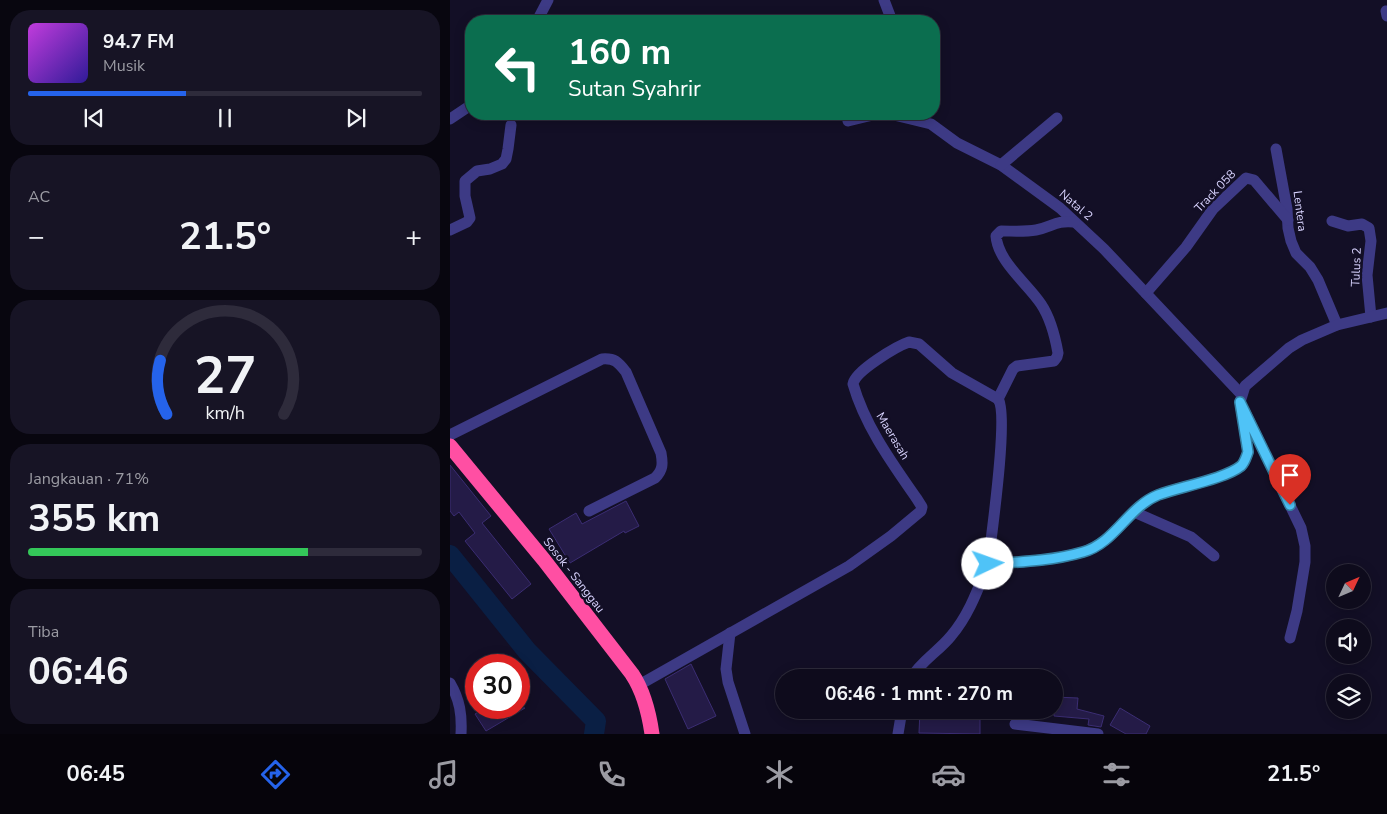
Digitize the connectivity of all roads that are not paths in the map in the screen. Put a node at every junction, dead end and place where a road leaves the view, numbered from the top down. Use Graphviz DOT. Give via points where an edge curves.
graph roads {
  1 [pos="548,0"];
  2 [pos="884,0"];
  3 [pos="540,15"];
  4 [pos="890,15"];
  5 [pos="465,109"];
  6 [pos="1057,118"];
  7 [pos="450,119"];
  8 [pos="852,120"];
  9 [pos="930,120"];
  10 [pos="848,121"];
  11 [pos="511,125"];
  12 [pos="1276,149"];
  13 [pos="1001,165"];
  14 [pos="1288,220"];
  15 [pos="1332,221"];
  16 [pos="1074,222"];
  17 [pos="450,230"];
  18 [pos="1146,293"];
  19 [pos="1387,313"];
  20 [pos="1371,317"];
  21 [pos="1337,326"];
  22 [pos="1241,398"];
  23 [pos="998,399"];
  24 [pos="450,435"];
  25 [pos="450,446"];
  26 [pos="589,511"];
  27 [pos="1134,512"];
  28 [pos="1214,556"];
  29 [pos="988,564"];
  30 [pos="730,633"];
  31 [pos="1290,638"];
  32 [pos="918,669"];
  33 [pos="450,684"];
  34 [pos="639,685"];
  35 [pos="900,719"];
  36 [pos="1015,724"];
  37 [pos="460,734"];
  38 [pos="652,734"];
  39 [pos="745,734"];
  40 [pos="898,734"];
  41 [pos="1098,734"];
  1 -- 3 [label="street"];
  2 -- 4 [label="street"];
  5 -- 7 [label="street"];
  6 -- 13 [label="street"];
  8 -- 10 [label="street, Natal 2"];
  9 -- 13 [label="street, Natal 2" via="957,143"];
  11 -- 17 [label="street" via="506,159 498,167 477,171 465,181 470,218"];
  12 -- 14 [label="street, Lentera"];
  13 -- 16 [label="street, Natal 2" via="1041,193"];
  14 -- 18 [label="street, Track 058" via="1254,180 1246,178 1213,209 1186,247"];
  14 -- 21 [label="street, Lentera" via="1293,248 1318,280"];
  15 -- 20 [label="street, Tulus 2" via="1348,226 1362,224 1369,228 1371,241 1367,275"];
  16 -- 18 [label="street, Natal 2"];
  16 -- 23 [label="street" via="1057,222 1026,231 1001,231 996,236 999,250 1048,316 1058,353 1054,361 1016,366"];
  18 -- 22 [label="street, Natal 2"];
  19 -- 20 [label="street"];
  20 -- 21 [label="street"];
  21 -- 22 [label="street" via="1289,348 1246,386"];
  22 -- 27 [label="street" via="1248,452 1241,466 1156,496"];
  22 -- 31 [label="street, Natal 2" via="1301,528 1305,546 1305,562"];
  23 -- 29 [label="street" via="1002,408 1001,442"];
  23 -- 30 [label="street, Maerasah" via="952,373 919,344 909,342 857,376 853,384 865,416 922,507 921,511 849,566"];
  24 -- 26 [label="street" via="602,359 611,358 619,362 662,453 663,464 655,478"];
  25 -- 34 [label="highway, Sosok - Sanggau" via="544,560"];
  27 -- 28 [label="street" via="1191,537"];
  27 -- 29 [label="street" via="1106,540 1084,552 1033,561"];
  29 -- 32 [label="street" via="964,619"];
  30 -- 34 [label="street, Maerasah"];
  30 -- 39 [label="street" via="726,669"];
  33 -- 37 [label="street" via="459,702"];
  34 -- 38 [label="highway, Sosok - Sanggau"];
  35 -- 40 [label="street"];
  36 -- 41 [label="street"];
}
